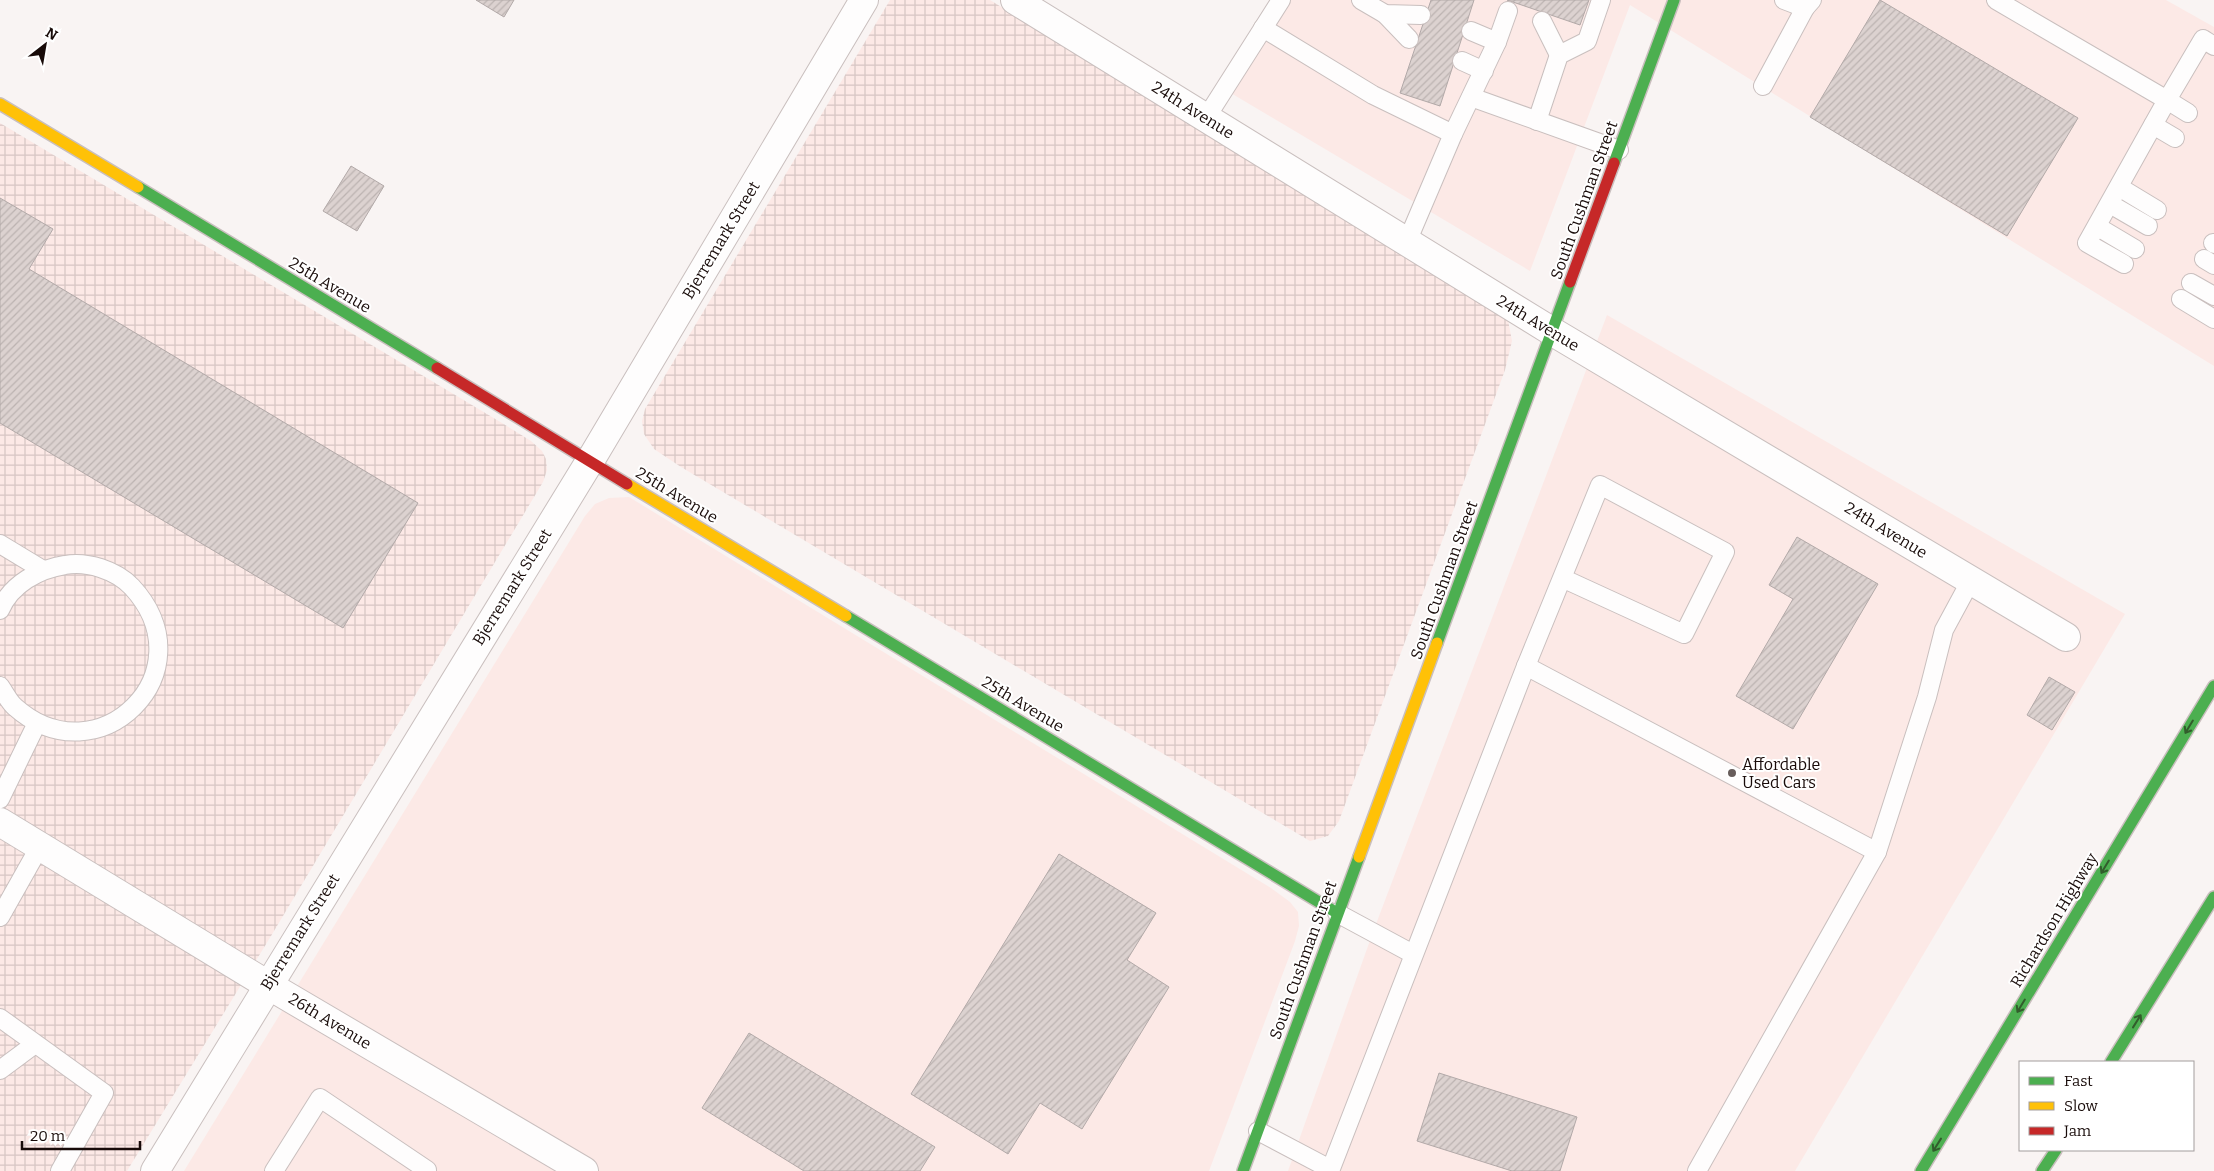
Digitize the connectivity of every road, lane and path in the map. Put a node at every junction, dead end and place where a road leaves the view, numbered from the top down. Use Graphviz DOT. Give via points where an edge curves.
graph roads {
  1 [pos="864,0"];
  2 [pos="1015,0"];
  3 [pos="1281,0"];
  4 [pos="1361,0"];
  5 [pos="1601,0"];
  6 [pos="1674,0"];
  7 [pos="1784,0"];
  8 [pos="1996,0"];
  9 [pos="1808,4"];
  10 [pos="2028,8"];
  11 [pos="1508,11"];
  12 [pos="1385,14"];
  13 [pos="1421,15"];
  14 [pos="1542,21"];
  15 [pos="1263,28"];
  16 [pos="1471,31"];
  17 [pos="1409,39"];
  18 [pos="1497,42"];
  19 [pos="2214,46"];
  20 [pos="1558,55"];
  21 [pos="1462,61"];
  22 [pos="1484,70"];
  23 [pos="1763,86"];
  24 [pos="1471,97"];
  25 [pos="2167,100"];
  26 [pos="0,104"];
  27 [pos="2188,113"];
  28 [pos="1206,118"];
  29 [pos="1537,121"];
  30 [pos="2152,125"];
  31 [pos="1454,134"];
  32 [pos="2174,138"];
  33 [pos="1619,150"];
  34 [pos="2119,187"];
  35 [pos="2110,204"];
  36 [pos="2157,210"];
  37 [pos="2098,226"];
  38 [pos="2148,226"];
  39 [pos="1407,242"];
  40 [pos="2135,249"];
  41 [pos="2124,264"];
  42 [pos="2191,283"];
  43 [pos="2214,296"];
  44 [pos="2181,299"];
  45 [pos="2214,319"];
  46 [pos="1553,332"];
  47 [pos="590,461"];
  48 [pos="0,544"];
  49 [pos="43,570"];
  50 [pos="1562,578"];
  51 [pos="1971,580"];
  52 [pos="0,610"];
  53 [pos="2066,637"];
  54 [pos="1526,666"];
  55 [pos="0,686"];
  56 [pos="2214,686"];
  57 [pos="37,723"];
  58 [pos="0,799"];
  59 [pos="0,822"];
  60 [pos="40,846"];
  61 [pos="1876,852"];
  62 [pos="2214,897"];
  63 [pos="1337,913"];
  64 [pos="0,917"];
  65 [pos="1412,954"];
  66 [pos="268,985"];
  67 [pos="0,1018"];
  68 [pos="34,1044"];
  69 [pos="2112,1061"];
  70 [pos="0,1070"];
  71 [pos="1258,1131"];
  72 [pos="2055,1151"];
  73 [pos="1330,1170"];
  74 [pos="60,1171"];
  75 [pos="155,1171"];
  76 [pos="274,1171"];
  77 [pos="427,1171"];
  78 [pos="584,1171"];
  79 [pos="1243,1171"];
  80 [pos="1696,1171"];
  81 [pos="1921,1171"];
  82 [pos="2042,1171"];
  1 -- 47 [label="street, Bjerremark Street"];
  2 -- 28 [label="street, 24th Avenue"];
  3 -- 15 [label="lane"];
  4 -- 12 [label="lane"];
  5 -- 20 [label="lane" via="1586,41"];
  6 -- 33 [label="main road, South Cushman Street"];
  7 -- 9 [label="lane"];
  8 -- 10 [label="lane"];
  9 -- 23 [label="lane"];
  10 -- 25 [label="lane"];
  11 -- 18 [label="lane"];
  12 -- 13 [label="lane"];
  12 -- 17 [label="lane"];
  14 -- 20 [label="lane"];
  15 -- 28 [label="lane"];
  15 -- 31 [label="lane" via="1373,95"];
  16 -- 18 [label="lane"];
  18 -- 22 [label="lane"];
  19 -- 25 [label="lane" via="2202,39"];
  20 -- 29 [label="lane"];
  21 -- 22 [label="lane"];
  22 -- 24 [label="lane"];
  24 -- 29 [label="lane"];
  24 -- 31 [label="lane"];
  25 -- 27 [label="lane"];
  25 -- 30 [label="lane"];
  26 -- 47 [label="main road, 25th Avenue"];
  28 -- 39 [label="street, 24th Avenue"];
  29 -- 33 [label="lane"];
  30 -- 32 [label="lane"];
  30 -- 34 [label="lane"];
  31 -- 39 [label="lane"];
  33 -- 46 [label="main road, South Cushman Street"];
  34 -- 35 [label="lane"];
  34 -- 36 [label="lane"];
  35 -- 37 [label="lane"];
  35 -- 38 [label="lane"];
  37 -- 40 [label="lane"];
  37 -- 41 [label="lane" via="2088,243"];
  39 -- 46 [label="street, 24th Avenue"];
  42 -- 43 [label="lane"];
  44 -- 45 [label="lane"];
  46 -- 51 [label="street, 24th Avenue"];
  46 -- 63 [label="main road, South Cushman Street"];
  47 -- 63 [label="main road, 25th Avenue"];
  47 -- 66 [label="street, Bjerremark Street"];
  48 -- 49 [label="lane"];
  49 -- 52 [label="lane" via="22,582 3,602"];
  49 -- 57 [label="lane" via="75,563 102,568 127,581 145,602 156,626 159,654 153,681 138,704 116,721 91,730 63,731"];
  50 -- 50 [label="lane" via="1600,485 1724,552 1684,634"];
  50 -- 54 [label="lane"];
  51 -- 53 [label="street, 24th Avenue"];
  51 -- 61 [label="lane" via="1944,630 1927,697"];
  54 -- 61 [label="lane"];
  54 -- 65 [label="lane"];
  55 -- 57 [label="lane" via="14,706"];
  56 -- 81 [label="main road, Richardson Highway, one-way"];
  57 -- 58 [label="lane"];
  59 -- 60 [label="street, 26th Avenue"];
  60 -- 64 [label="lane"];
  60 -- 66 [label="street, 26th Avenue"];
  61 -- 80 [label="lane"];
  69 -- 62 [label="main road, one-way"];
  63 -- 65 [label="lane"];
  63 -- 71 [label="main road, South Cushman Street"];
  65 -- 73 [label="lane"];
  66 -- 75 [label="street, Bjerremark Street"];
  66 -- 78 [label="street, 26th Avenue"];
  67 -- 68 [label="lane"];
  68 -- 70 [label="lane"];
  68 -- 74 [label="lane" via="104,1093"];
  71 -- 73 [label="lane"];
  71 -- 79 [label="main road, South Cushman Street"];
  72 -- 82 [label="main road"];
  76 -- 77 [label="lane" via="320,1098"];
}
